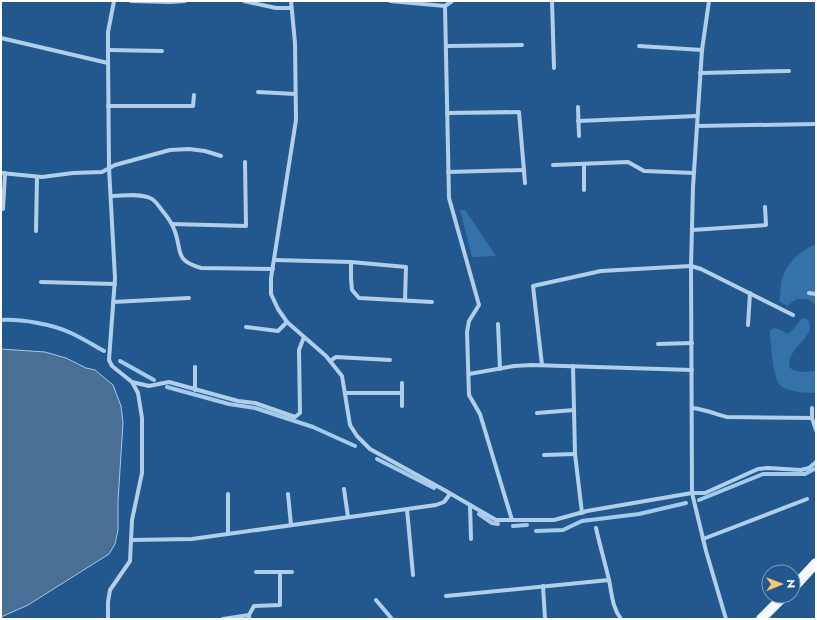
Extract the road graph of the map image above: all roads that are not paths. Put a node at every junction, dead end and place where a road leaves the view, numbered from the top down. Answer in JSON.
{"nodes":[{"id":1,"x":114,"y":1,"type":"edge"},
{"id":2,"x":131,"y":1,"type":"edge"},
{"id":3,"x":185,"y":1,"type":"edge"},
{"id":4,"x":244,"y":1,"type":"edge"},
{"id":5,"x":291,"y":1,"type":"edge"},
{"id":6,"x":390,"y":1,"type":"edge"},
{"id":7,"x":452,"y":1,"type":"edge"},
{"id":8,"x":552,"y":1,"type":"edge"},
{"id":9,"x":709,"y":1,"type":"edge"},
{"id":10,"x":416,"y":2,"type":"edge"},
{"id":11,"x":445,"y":6,"type":"junction"},
{"id":12,"x":291,"y":8,"type":"junction"},
{"id":13,"x":1,"y":38,"type":"edge"},
{"id":14,"x":522,"y":45,"type":"dead end"},
{"id":15,"x":446,"y":46,"type":"junction"},
{"id":16,"x":639,"y":46,"type":"dead end"},
{"id":17,"x":108,"y":50,"type":"junction"},
{"id":18,"x":702,"y":50,"type":"junction"},
{"id":19,"x":162,"y":51,"type":"dead end"},
{"id":20,"x":108,"y":63,"type":"junction"},
{"id":21,"x":554,"y":68,"type":"dead end"},
{"id":22,"x":789,"y":71,"type":"dead end"},
{"id":23,"x":700,"y":72,"type":"junction"},
{"id":24,"x":258,"y":92,"type":"dead end"},
{"id":25,"x":296,"y":94,"type":"junction"},
{"id":26,"x":194,"y":95,"type":"dead end"},
{"id":27,"x":108,"y":106,"type":"junction"},
{"id":28,"x":578,"y":107,"type":"dead end"},
{"id":29,"x":447,"y":113,"type":"junction"},
{"id":30,"x":697,"y":116,"type":"junction"},
{"id":31,"x":578,"y":121,"type":"junction"},
{"id":32,"x":816,"y":124,"type":"edge"},
{"id":33,"x":697,"y":126,"type":"junction"},
{"id":34,"x":579,"y":136,"type":"dead end"},
{"id":35,"x":221,"y":156,"type":"dead end"},
{"id":36,"x":245,"y":162,"type":"dead end"},
{"id":37,"x":584,"y":164,"type":"junction"},
{"id":38,"x":553,"y":165,"type":"dead end"},
{"id":39,"x":109,"y":168,"type":"junction"},
{"id":40,"x":524,"y":170,"type":"junction"},
{"id":41,"x":448,"y":172,"type":"junction"},
{"id":42,"x":3,"y":173,"type":"edge"},
{"id":43,"x":694,"y":173,"type":"junction"},
{"id":44,"x":37,"y":177,"type":"junction"},
{"id":45,"x":525,"y":183,"type":"dead end"},
{"id":46,"x":584,"y":190,"type":"dead end"},
{"id":47,"x":111,"y":196,"type":"junction"},
{"id":48,"x":765,"y":206,"type":"dead end"},
{"id":49,"x":3,"y":209,"type":"dead end"},
{"id":50,"x":172,"y":224,"type":"junction"},
{"id":51,"x":692,"y":230,"type":"junction"},
{"id":52,"x":36,"y":231,"type":"dead end"},
{"id":53,"x":274,"y":260,"type":"junction"},
{"id":54,"x":351,"y":262,"type":"junction"},
{"id":55,"x":691,"y":266,"type":"junction"},
{"id":56,"x":273,"y":269,"type":"junction"},
{"id":57,"x":41,"y":282,"type":"dead end"},
{"id":58,"x":115,"y":284,"type":"junction"},
{"id":59,"x":750,"y":293,"type":"junction"},
{"id":60,"x":809,"y":293,"type":"dead end"},
{"id":61,"x":816,"y":294,"type":"edge"},
{"id":62,"x":189,"y":298,"type":"dead end"},
{"id":63,"x":405,"y":300,"type":"junction"},
{"id":64,"x":113,"y":302,"type":"junction"},
{"id":65,"x":432,"y":302,"type":"dead end"},
{"id":66,"x":793,"y":315,"type":"dead end"},
{"id":67,"x":287,"y":322,"type":"junction"},
{"id":68,"x":498,"y":324,"type":"dead end"},
{"id":69,"x":748,"y":325,"type":"dead end"},
{"id":70,"x":246,"y":327,"type":"dead end"},
{"id":71,"x":304,"y":337,"type":"junction"},
{"id":72,"x":692,"y":343,"type":"junction"},
{"id":73,"x":658,"y":344,"type":"dead end"},
{"id":74,"x":390,"y":360,"type":"dead end"},
{"id":75,"x":330,"y":361,"type":"junction"},
{"id":76,"x":542,"y":365,"type":"junction"},
{"id":77,"x":574,"y":366,"type":"junction"},
{"id":78,"x":196,"y":367,"type":"dead end"},
{"id":79,"x":500,"y":369,"type":"junction"},
{"id":80,"x":692,"y":370,"type":"junction"},
{"id":81,"x":469,"y":374,"type":"junction"},
{"id":82,"x":132,"y":382,"type":"junction"},
{"id":83,"x":402,"y":383,"type":"dead end"},
{"id":84,"x":195,"y":390,"type":"junction"},
{"id":85,"x":345,"y":393,"type":"junction"},
{"id":86,"x":402,"y":393,"type":"junction"},
{"id":87,"x":402,"y":406,"type":"dead end"},
{"id":88,"x":692,"y":408,"type":"junction"},
{"id":89,"x":812,"y":408,"type":"dead end"},
{"id":90,"x":574,"y":410,"type":"junction"},
{"id":91,"x":537,"y":413,"type":"dead end"},
{"id":92,"x":812,"y":418,"type":"junction"},
{"id":93,"x":816,"y":430,"type":"edge"},
{"id":94,"x":576,"y":454,"type":"junction"},
{"id":95,"x":544,"y":455,"type":"dead end"},
{"id":96,"x":816,"y":462,"type":"edge"},
{"id":97,"x":344,"y":489,"type":"dead end"},
{"id":98,"x":692,"y":493,"type":"junction"},
{"id":99,"x":228,"y":494,"type":"dead end"},
{"id":100,"x":288,"y":494,"type":"dead end"},
{"id":101,"x":450,"y":494,"type":"junction"},
{"id":102,"x":807,"y":500,"type":"dead end"},
{"id":103,"x":470,"y":505,"type":"junction"},
{"id":104,"x":407,"y":509,"type":"junction"},
{"id":105,"x":582,"y":513,"type":"junction"},
{"id":106,"x":348,"y":517,"type":"junction"},
{"id":107,"x":512,"y":520,"type":"junction"},
{"id":108,"x":291,"y":525,"type":"junction"},
{"id":109,"x":596,"y":528,"type":"dead end"},
{"id":110,"x":228,"y":534,"type":"junction"},
{"id":111,"x":471,"y":539,"type":"dead end"},
{"id":112,"x":703,"y":539,"type":"junction"},
{"id":113,"x":131,"y":540,"type":"junction"},
{"id":114,"x":816,"y":564,"type":"edge"},
{"id":115,"x":256,"y":572,"type":"dead end"},
{"id":116,"x":280,"y":572,"type":"junction"},
{"id":117,"x":292,"y":572,"type":"dead end"},
{"id":118,"x":413,"y":575,"type":"dead end"},
{"id":119,"x":609,"y":580,"type":"junction"},
{"id":120,"x":801,"y":580,"type":"edge"},
{"id":121,"x":543,"y":586,"type":"junction"},
{"id":122,"x":446,"y":596,"type":"dead end"},
{"id":123,"x":376,"y":600,"type":"dead end"},
{"id":124,"x":776,"y":604,"type":"edge"},
{"id":125,"x":249,"y":617,"type":"edge"},
{"id":126,"x":108,"y":619,"type":"edge"},
{"id":127,"x":223,"y":619,"type":"edge"},
{"id":128,"x":392,"y":619,"type":"edge"},
{"id":129,"x":546,"y":619,"type":"edge"},
{"id":130,"x":621,"y":619,"type":"edge"},
{"id":131,"x":726,"y":619,"type":"edge"},
{"id":132,"x":761,"y":619,"type":"edge"}],
"edges":[{"from":1,"to":17,"type":"street"},
{"from":2,"to":3,"type":"street"},
{"from":4,"to":12,"type":"street"},
{"from":5,"to":12,"type":"street"},
{"from":6,"to":10,"type":"street"},
{"from":7,"to":11,"type":"street"},
{"from":8,"to":21,"type":"street"},
{"from":9,"to":18,"type":"street"},
{"from":10,"to":11,"type":"street"},
{"from":11,"to":15,"type":"street"},
{"from":12,"to":25,"type":"street"},
{"from":13,"to":20,"type":"street"},
{"from":14,"to":15,"type":"street"},
{"from":15,"to":29,"type":"street"},
{"from":16,"to":18,"type":"street"},
{"from":17,"to":19,"type":"street"},
{"from":17,"to":20,"type":"street"},
{"from":18,"to":23,"type":"street"},
{"from":20,"to":27,"type":"street"},
{"from":22,"to":23,"type":"street"},
{"from":23,"to":30,"type":"street"},
{"from":24,"to":25,"type":"street"},
{"from":25,"to":53,"type":"street"},
{"from":26,"to":27,"type":"street"},
{"from":27,"to":39,"type":"street"},
{"from":28,"to":31,"type":"street"},
{"from":29,"to":40,"type":"street"},
{"from":29,"to":41,"type":"street"},
{"from":30,"to":31,"type":"street"},
{"from":30,"to":33,"type":"street"},
{"from":31,"to":34,"type":"street"},
{"from":32,"to":33,"type":"street"},
{"from":33,"to":43,"type":"street"},
{"from":35,"to":39,"type":"street"},
{"from":36,"to":50,"type":"street"},
{"from":37,"to":38,"type":"street"},
{"from":37,"to":43,"type":"street"},
{"from":37,"to":46,"type":"street"},
{"from":39,"to":44,"type":"street"},
{"from":39,"to":47,"type":"street"},
{"from":40,"to":41,"type":"street"},
{"from":40,"to":45,"type":"street"},
{"from":41,"to":81,"type":"street"},
{"from":42,"to":44,"type":"street"},
{"from":42,"to":49,"type":"street"},
{"from":43,"to":51,"type":"street"},
{"from":44,"to":52,"type":"street"},
{"from":47,"to":50,"type":"street"},
{"from":47,"to":58,"type":"street"},
{"from":48,"to":51,"type":"street"},
{"from":50,"to":56,"type":"street"},
{"from":51,"to":55,"type":"street"},
{"from":53,"to":54,"type":"street"},
{"from":53,"to":56,"type":"street"},
{"from":54,"to":63,"type":"street"},
{"from":54,"to":63,"type":"street"},
{"from":55,"to":59,"type":"street"},
{"from":55,"to":72,"type":"street"},
{"from":55,"to":76,"type":"street"},
{"from":56,"to":67,"type":"street"},
{"from":57,"to":58,"type":"street"},
{"from":58,"to":64,"type":"street"},
{"from":59,"to":66,"type":"street"},
{"from":59,"to":69,"type":"street"},
{"from":60,"to":61,"type":"street"},
{"from":62,"to":64,"type":"street"},
{"from":63,"to":65,"type":"street"},
{"from":64,"to":82,"type":"street"},
{"from":67,"to":70,"type":"street"},
{"from":67,"to":71,"type":"street"},
{"from":68,"to":79,"type":"street"},
{"from":71,"to":75,"type":"street"},
{"from":71,"to":84,"type":"street"},
{"from":72,"to":73,"type":"street"},
{"from":72,"to":80,"type":"street"},
{"from":74,"to":75,"type":"street"},
{"from":75,"to":85,"type":"street"},
{"from":76,"to":77,"type":"street"},
{"from":76,"to":79,"type":"street"},
{"from":77,"to":80,"type":"street"},
{"from":77,"to":90,"type":"street"},
{"from":78,"to":84,"type":"street"},
{"from":79,"to":81,"type":"street"},
{"from":80,"to":88,"type":"street"},
{"from":81,"to":107,"type":"street"},
{"from":82,"to":84,"type":"street"},
{"from":82,"to":113,"type":"street"},
{"from":83,"to":86,"type":"street"},
{"from":85,"to":86,"type":"street"},
{"from":85,"to":101,"type":"street"},
{"from":86,"to":87,"type":"street"},
{"from":88,"to":92,"type":"street"},
{"from":88,"to":98,"type":"street"},
{"from":89,"to":92,"type":"street"},
{"from":90,"to":91,"type":"street"},
{"from":90,"to":94,"type":"street"},
{"from":92,"to":93,"type":"street"},
{"from":94,"to":95,"type":"street"},
{"from":94,"to":105,"type":"street"},
{"from":96,"to":98,"type":"street"},
{"from":97,"to":106,"type":"street"},
{"from":98,"to":105,"type":"street"},
{"from":98,"to":112,"type":"street"},
{"from":99,"to":110,"type":"street"},
{"from":100,"to":108,"type":"street"},
{"from":101,"to":103,"type":"street"},
{"from":101,"to":104,"type":"street"},
{"from":102,"to":112,"type":"street"},
{"from":103,"to":107,"type":"street"},
{"from":103,"to":111,"type":"street"},
{"from":104,"to":106,"type":"street"},
{"from":104,"to":118,"type":"street"},
{"from":105,"to":107,"type":"street"},
{"from":106,"to":108,"type":"street"},
{"from":108,"to":110,"type":"street"},
{"from":109,"to":119,"type":"street"},
{"from":110,"to":113,"type":"street"},
{"from":112,"to":131,"type":"street"},
{"from":113,"to":126,"type":"street"},
{"from":114,"to":120,"type":"main road"},
{"from":115,"to":116,"type":"street"},
{"from":116,"to":117,"type":"street"},
{"from":116,"to":125,"type":"street"},
{"from":119,"to":121,"type":"street"},
{"from":119,"to":130,"type":"street"},
{"from":121,"to":122,"type":"street"},
{"from":121,"to":129,"type":"street"},
{"from":123,"to":128,"type":"street"},
{"from":124,"to":132,"type":"main road"},
{"from":125,"to":127,"type":"street"}]}
